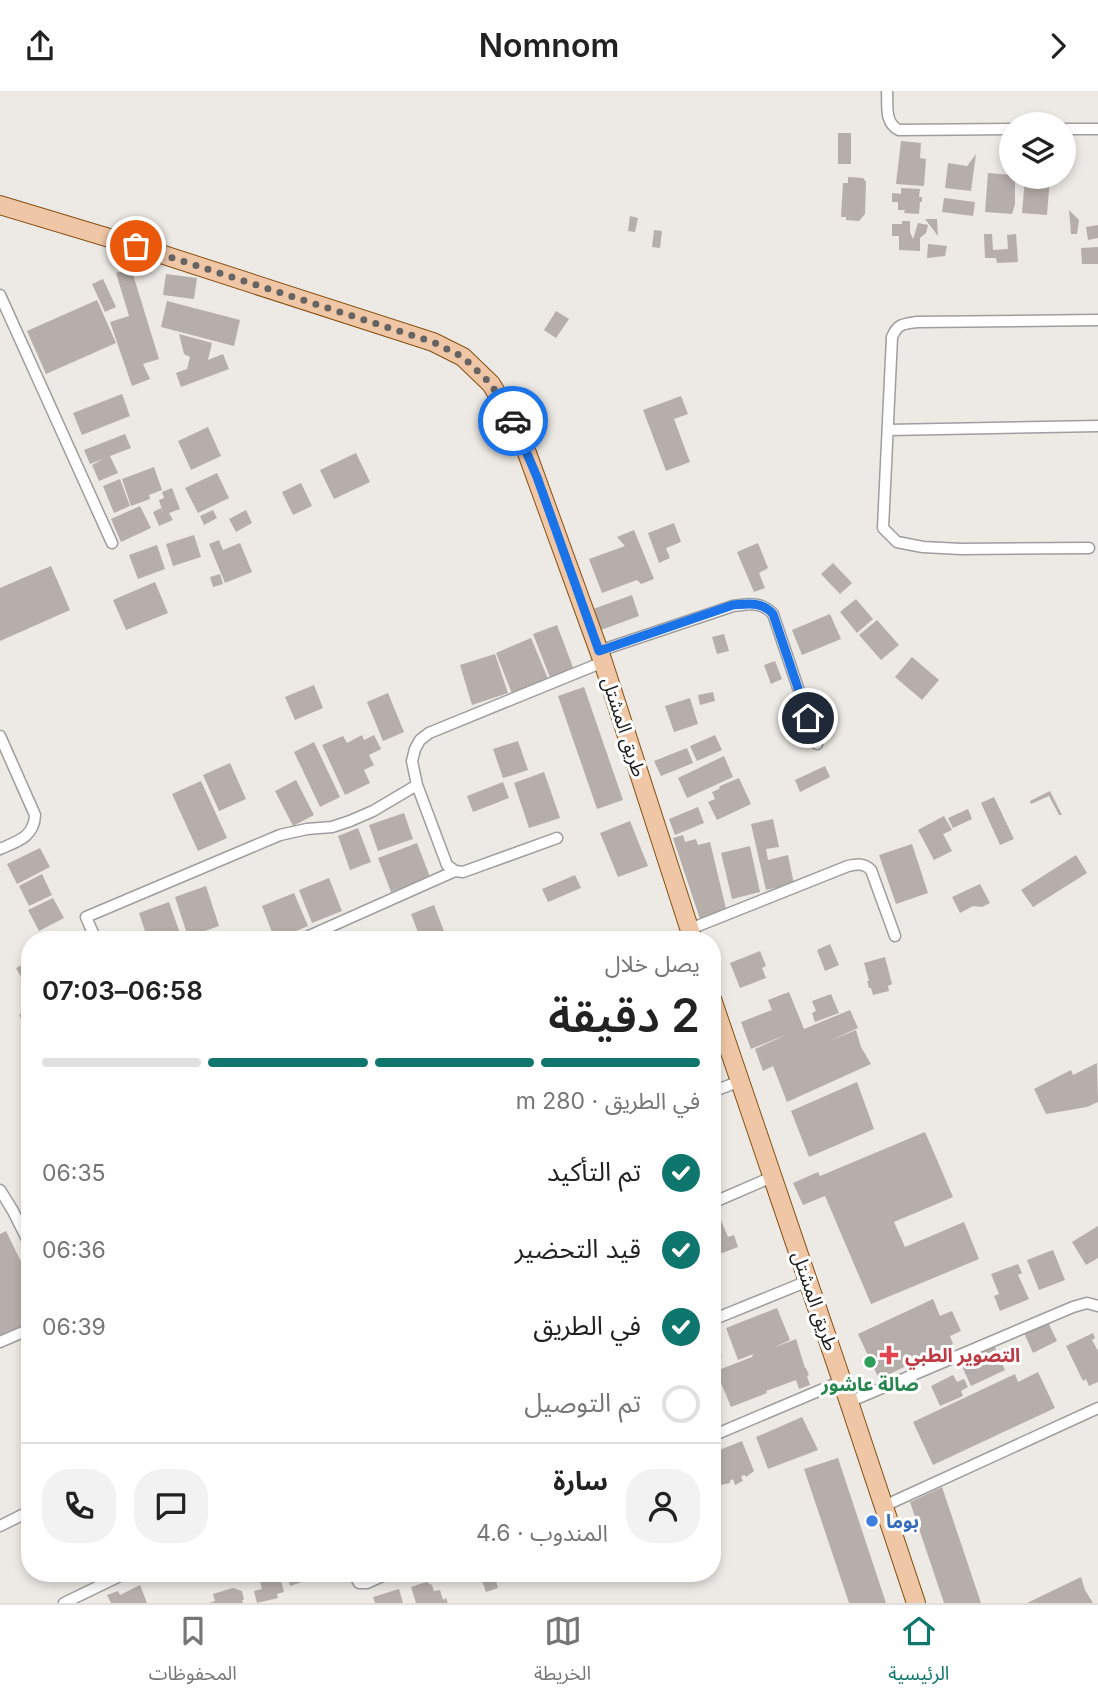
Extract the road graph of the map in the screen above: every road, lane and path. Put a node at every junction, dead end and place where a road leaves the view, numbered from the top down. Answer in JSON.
{"nodes":[{"id":1,"x":887,"y":91,"type":"edge"},
{"id":2,"x":999,"y":129,"type":"edge"},
{"id":3,"x":1076,"y":129,"type":"edge"},
{"id":4,"x":1098,"y":129,"type":"edge"},
{"id":5,"x":0,"y":205,"type":"edge"},
{"id":6,"x":0,"y":295,"type":"edge"},
{"id":7,"x":1098,"y":320,"type":"edge"},
{"id":8,"x":1098,"y":426,"type":"edge"},
{"id":9,"x":888,"y":430,"type":"junction"},
{"id":10,"x":111,"y":543,"type":"dead end"},
{"id":11,"x":1089,"y":548,"type":"dead end"},
{"id":12,"x":601,"y":657,"type":"junction"},
{"id":13,"x":0,"y":736,"type":"edge"},
{"id":14,"x":817,"y":744,"type":"dead end"},
{"id":15,"x":417,"y":785,"type":"junction"},
{"id":16,"x":557,"y":838,"type":"dead end"},
{"id":17,"x":0,"y":849,"type":"edge"},
{"id":18,"x":455,"y":871,"type":"junction"},
{"id":19,"x":92,"y":931,"type":"edge"},
{"id":20,"x":320,"y":931,"type":"edge"},
{"id":21,"x":690,"y":931,"type":"edge"},
{"id":22,"x":698,"y":931,"type":"edge"},
{"id":23,"x":895,"y":936,"type":"dead end"},
{"id":24,"x":721,"y":1040,"type":"edge"},
{"id":25,"x":740,"y":1081,"type":"junction"},
{"id":26,"x":721,"y":1089,"type":"edge"},
{"id":27,"x":772,"y":1177,"type":"junction"},
{"id":28,"x":0,"y":1190,"type":"edge"},
{"id":29,"x":721,"y":1199,"type":"edge"},
{"id":30,"x":21,"y":1227,"type":"edge"},
{"id":31,"x":808,"y":1281,"type":"junction"},
{"id":32,"x":1098,"y":1306,"type":"edge"},
{"id":33,"x":721,"y":1316,"type":"edge"},
{"id":34,"x":21,"y":1333,"type":"edge"},
{"id":35,"x":0,"y":1342,"type":"edge"},
{"id":36,"x":842,"y":1381,"type":"junction"},
{"id":37,"x":849,"y":1402,"type":"junction"},
{"id":38,"x":1098,"y":1408,"type":"edge"},
{"id":39,"x":721,"y":1432,"type":"edge"},
{"id":40,"x":884,"y":1506,"type":"junction"},
{"id":41,"x":21,"y":1516,"type":"edge"},
{"id":42,"x":0,"y":1526,"type":"edge"},
{"id":43,"x":108,"y":1582,"type":"edge"},
{"id":44,"x":64,"y":1603,"type":"edge"},
{"id":45,"x":916,"y":1603,"type":"edge"}],
"edges":[{"from":1,"to":2,"type":"street"},
{"from":3,"to":4,"type":"street"},
{"from":5,"to":12,"type":"main road","name":"طريق المشتل"},
{"from":6,"to":10,"type":"street"},
{"from":7,"to":9,"type":"street"},
{"from":8,"to":9,"type":"street"},
{"from":9,"to":11,"type":"street"},
{"from":12,"to":14,"type":"street"},
{"from":12,"to":15,"type":"street"},
{"from":12,"to":21,"type":"main road","name":"طريق المشتل"},
{"from":13,"to":17,"type":"street"},
{"from":15,"to":18,"type":"street"},
{"from":15,"to":19,"type":"street"},
{"from":16,"to":18,"type":"street"},
{"from":18,"to":20,"type":"street"},
{"from":22,"to":23,"type":"street"},
{"from":24,"to":25,"type":"main road","name":"طريق المشتل"},
{"from":25,"to":26,"type":"street"},
{"from":25,"to":27,"type":"main road","name":"طريق المشتل"},
{"from":27,"to":29,"type":"street"},
{"from":27,"to":31,"type":"main road","name":"طريق المشتل"},
{"from":28,"to":30,"type":"street"},
{"from":31,"to":33,"type":"street"},
{"from":31,"to":36,"type":"main road","name":"طريق المشتل"},
{"from":32,"to":37,"type":"street"},
{"from":34,"to":35,"type":"street"},
{"from":36,"to":37,"type":"main road","name":"طريق المشتل"},
{"from":36,"to":39,"type":"street"},
{"from":37,"to":40,"type":"main road","name":"طريق المشتل"},
{"from":38,"to":40,"type":"street"},
{"from":40,"to":45,"type":"main road","name":"طريق المشتل"},
{"from":41,"to":42,"type":"street"},
{"from":43,"to":44,"type":"street"}]}
